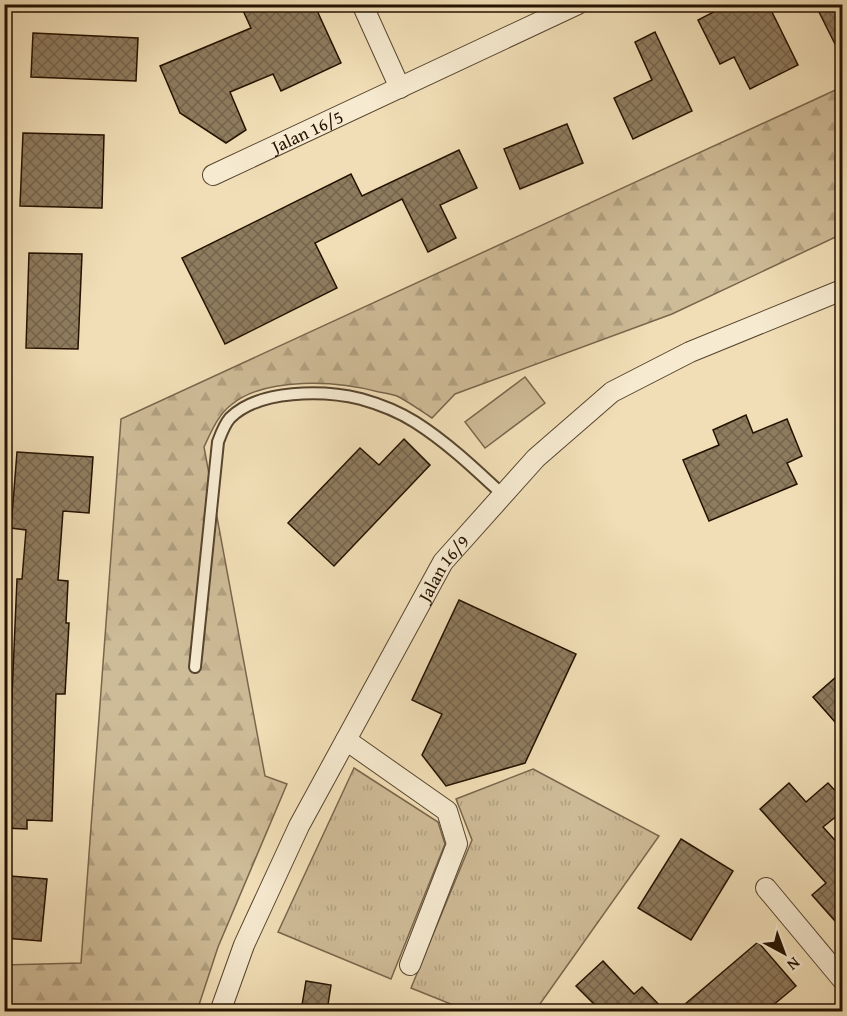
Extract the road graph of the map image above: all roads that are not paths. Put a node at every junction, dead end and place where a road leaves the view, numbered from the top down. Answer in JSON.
{"nodes":[{"id":1,"x":362,"y":4,"type":"edge"},
{"id":2,"x":578,"y":4,"type":"edge"},
{"id":3,"x":400,"y":88,"type":"junction"},
{"id":4,"x":213,"y":176,"type":"dead end"},
{"id":5,"x":843,"y":290,"type":"edge"},
{"id":6,"x":503,"y":495,"type":"junction"},
{"id":7,"x":195,"y":667,"type":"dead end"},
{"id":8,"x":346,"y":740,"type":"junction"},
{"id":9,"x":766,"y":888,"type":"dead end"},
{"id":10,"x":410,"y":965,"type":"dead end"},
{"id":11,"x":843,"y":979,"type":"edge"},
{"id":12,"x":220,"y":1011,"type":"edge"}],
"edges":[{"from":1,"to":3,"type":"street"},
{"from":2,"to":3,"type":"street","name":"Jalan 16/5"},
{"from":3,"to":4,"type":"street","name":"Jalan 16/5"},
{"from":5,"to":6,"type":"street","name":"Jalan 16/9"},
{"from":6,"to":7,"type":"lane"},
{"from":6,"to":8,"type":"street","name":"Jalan 16/9"},
{"from":8,"to":10,"type":"street"},
{"from":8,"to":12,"type":"street","name":"Jalan 16/9"},
{"from":9,"to":11,"type":"street"}]}
